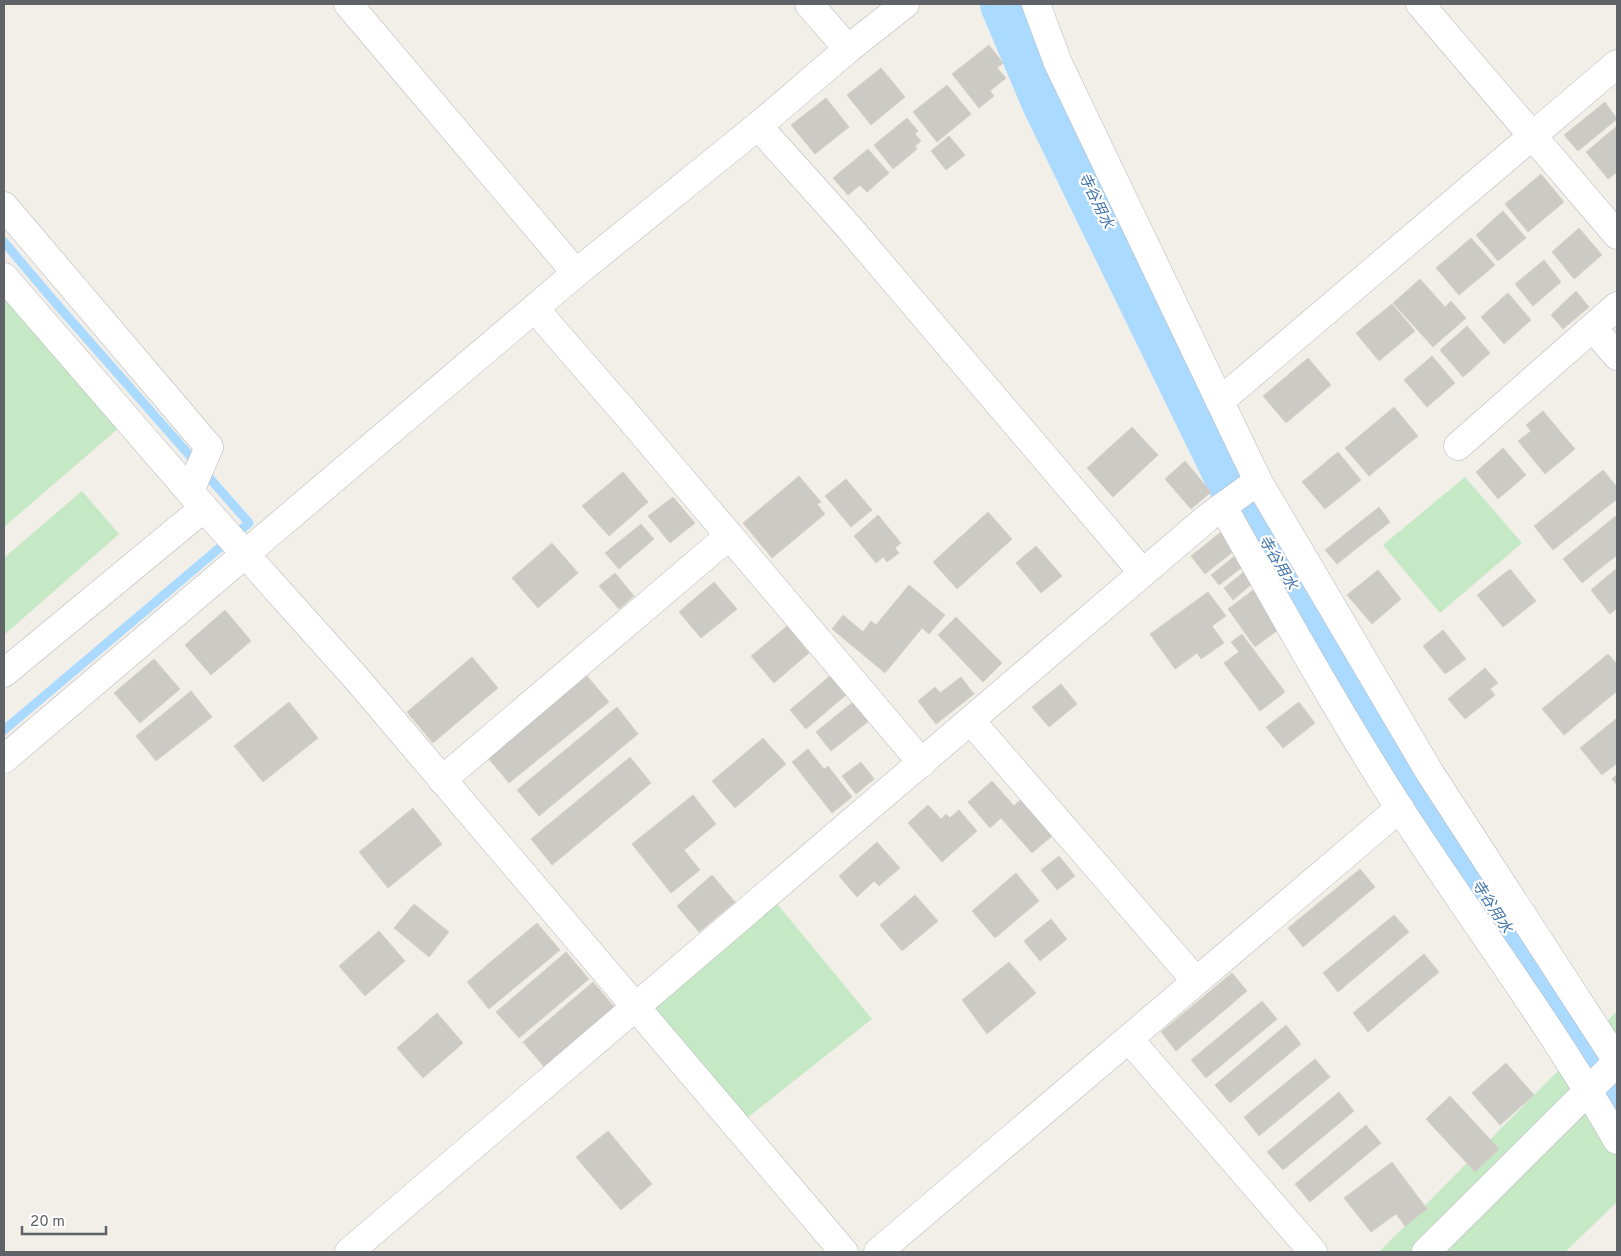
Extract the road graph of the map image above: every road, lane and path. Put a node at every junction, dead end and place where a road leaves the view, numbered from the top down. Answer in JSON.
{"nodes":[{"id":1,"x":348,"y":4,"type":"edge"},
{"id":2,"x":809,"y":4,"type":"edge"},
{"id":3,"x":905,"y":4,"type":"edge"},
{"id":4,"x":1036,"y":4,"type":"edge"},
{"id":5,"x":1420,"y":4,"type":"edge"},
{"id":6,"x":848,"y":49,"type":"junction"},
{"id":7,"x":1617,"y":64,"type":"edge"},
{"id":8,"x":758,"y":126,"type":"junction"},
{"id":9,"x":1532,"y":135,"type":"junction"},
{"id":10,"x":4,"y":206,"type":"edge"},
{"id":11,"x":1617,"y":235,"type":"edge"},
{"id":12,"x":576,"y":273,"type":"junction"},
{"id":13,"x":4,"y":277,"type":"edge"},
{"id":14,"x":1617,"y":306,"type":"edge"},
{"id":15,"x":535,"y":309,"type":"junction"},
{"id":16,"x":1592,"y":328,"type":"junction"},
{"id":17,"x":1617,"y":356,"type":"edge"},
{"id":18,"x":1220,"y":401,"type":"junction"},
{"id":19,"x":1458,"y":446,"type":"dead end"},
{"id":20,"x":1258,"y":481,"type":"junction"},
{"id":21,"x":197,"y":500,"type":"junction"},
{"id":22,"x":1223,"y":507,"type":"junction"},
{"id":23,"x":729,"y":536,"type":"junction"},
{"id":24,"x":246,"y":554,"type":"junction"},
{"id":25,"x":1143,"y":573,"type":"junction"},
{"id":26,"x":4,"y":673,"type":"edge"},
{"id":27,"x":971,"y":721,"type":"junction"},
{"id":28,"x":4,"y":759,"type":"edge"},
{"id":29,"x":922,"y":763,"type":"junction"},
{"id":30,"x":442,"y":780,"type":"junction"},
{"id":31,"x":1400,"y":808,"type":"junction"},
{"id":32,"x":1196,"y":981,"type":"junction"},
{"id":33,"x":635,"y":1008,"type":"junction"},
{"id":34,"x":1129,"y":1039,"type":"junction"},
{"id":35,"x":1617,"y":1062,"type":"edge"},
{"id":36,"x":1589,"y":1090,"type":"junction"},
{"id":37,"x":1617,"y":1140,"type":"edge"},
{"id":38,"x":349,"y":1252,"type":"edge"},
{"id":39,"x":844,"y":1252,"type":"edge"},
{"id":40,"x":878,"y":1252,"type":"edge"},
{"id":41,"x":1313,"y":1252,"type":"edge"},
{"id":42,"x":1426,"y":1252,"type":"edge"}],
"edges":[{"from":1,"to":12,"type":"street"},
{"from":2,"to":6,"type":"street"},
{"from":3,"to":6,"type":"street"},
{"from":4,"to":18,"type":"street"},
{"from":5,"to":9,"type":"street"},
{"from":6,"to":8,"type":"street"},
{"from":7,"to":9,"type":"street"},
{"from":8,"to":12,"type":"street"},
{"from":8,"to":25,"type":"street"},
{"from":9,"to":11,"type":"street"},
{"from":9,"to":18,"type":"street"},
{"from":10,"to":21,"type":"street"},
{"from":12,"to":15,"type":"street"},
{"from":13,"to":21,"type":"street"},
{"from":14,"to":16,"type":"street"},
{"from":15,"to":23,"type":"street"},
{"from":15,"to":24,"type":"street"},
{"from":16,"to":17,"type":"street"},
{"from":16,"to":19,"type":"street"},
{"from":18,"to":20,"type":"street"},
{"from":20,"to":22,"type":"street"},
{"from":20,"to":35,"type":"street"},
{"from":21,"to":24,"type":"street"},
{"from":21,"to":26,"type":"street"},
{"from":22,"to":25,"type":"street"},
{"from":22,"to":31,"type":"street"},
{"from":23,"to":29,"type":"street"},
{"from":23,"to":30,"type":"street"},
{"from":24,"to":28,"type":"street"},
{"from":24,"to":30,"type":"street"},
{"from":25,"to":27,"type":"street"},
{"from":27,"to":29,"type":"street"},
{"from":27,"to":32,"type":"street"},
{"from":29,"to":33,"type":"street"},
{"from":30,"to":33,"type":"street"},
{"from":31,"to":32,"type":"street"},
{"from":31,"to":36,"type":"street"},
{"from":32,"to":34,"type":"street"},
{"from":33,"to":38,"type":"street"},
{"from":33,"to":39,"type":"street"},
{"from":34,"to":40,"type":"street"},
{"from":34,"to":41,"type":"street"},
{"from":35,"to":36,"type":"street"},
{"from":36,"to":37,"type":"street"},
{"from":36,"to":42,"type":"street"}]}
